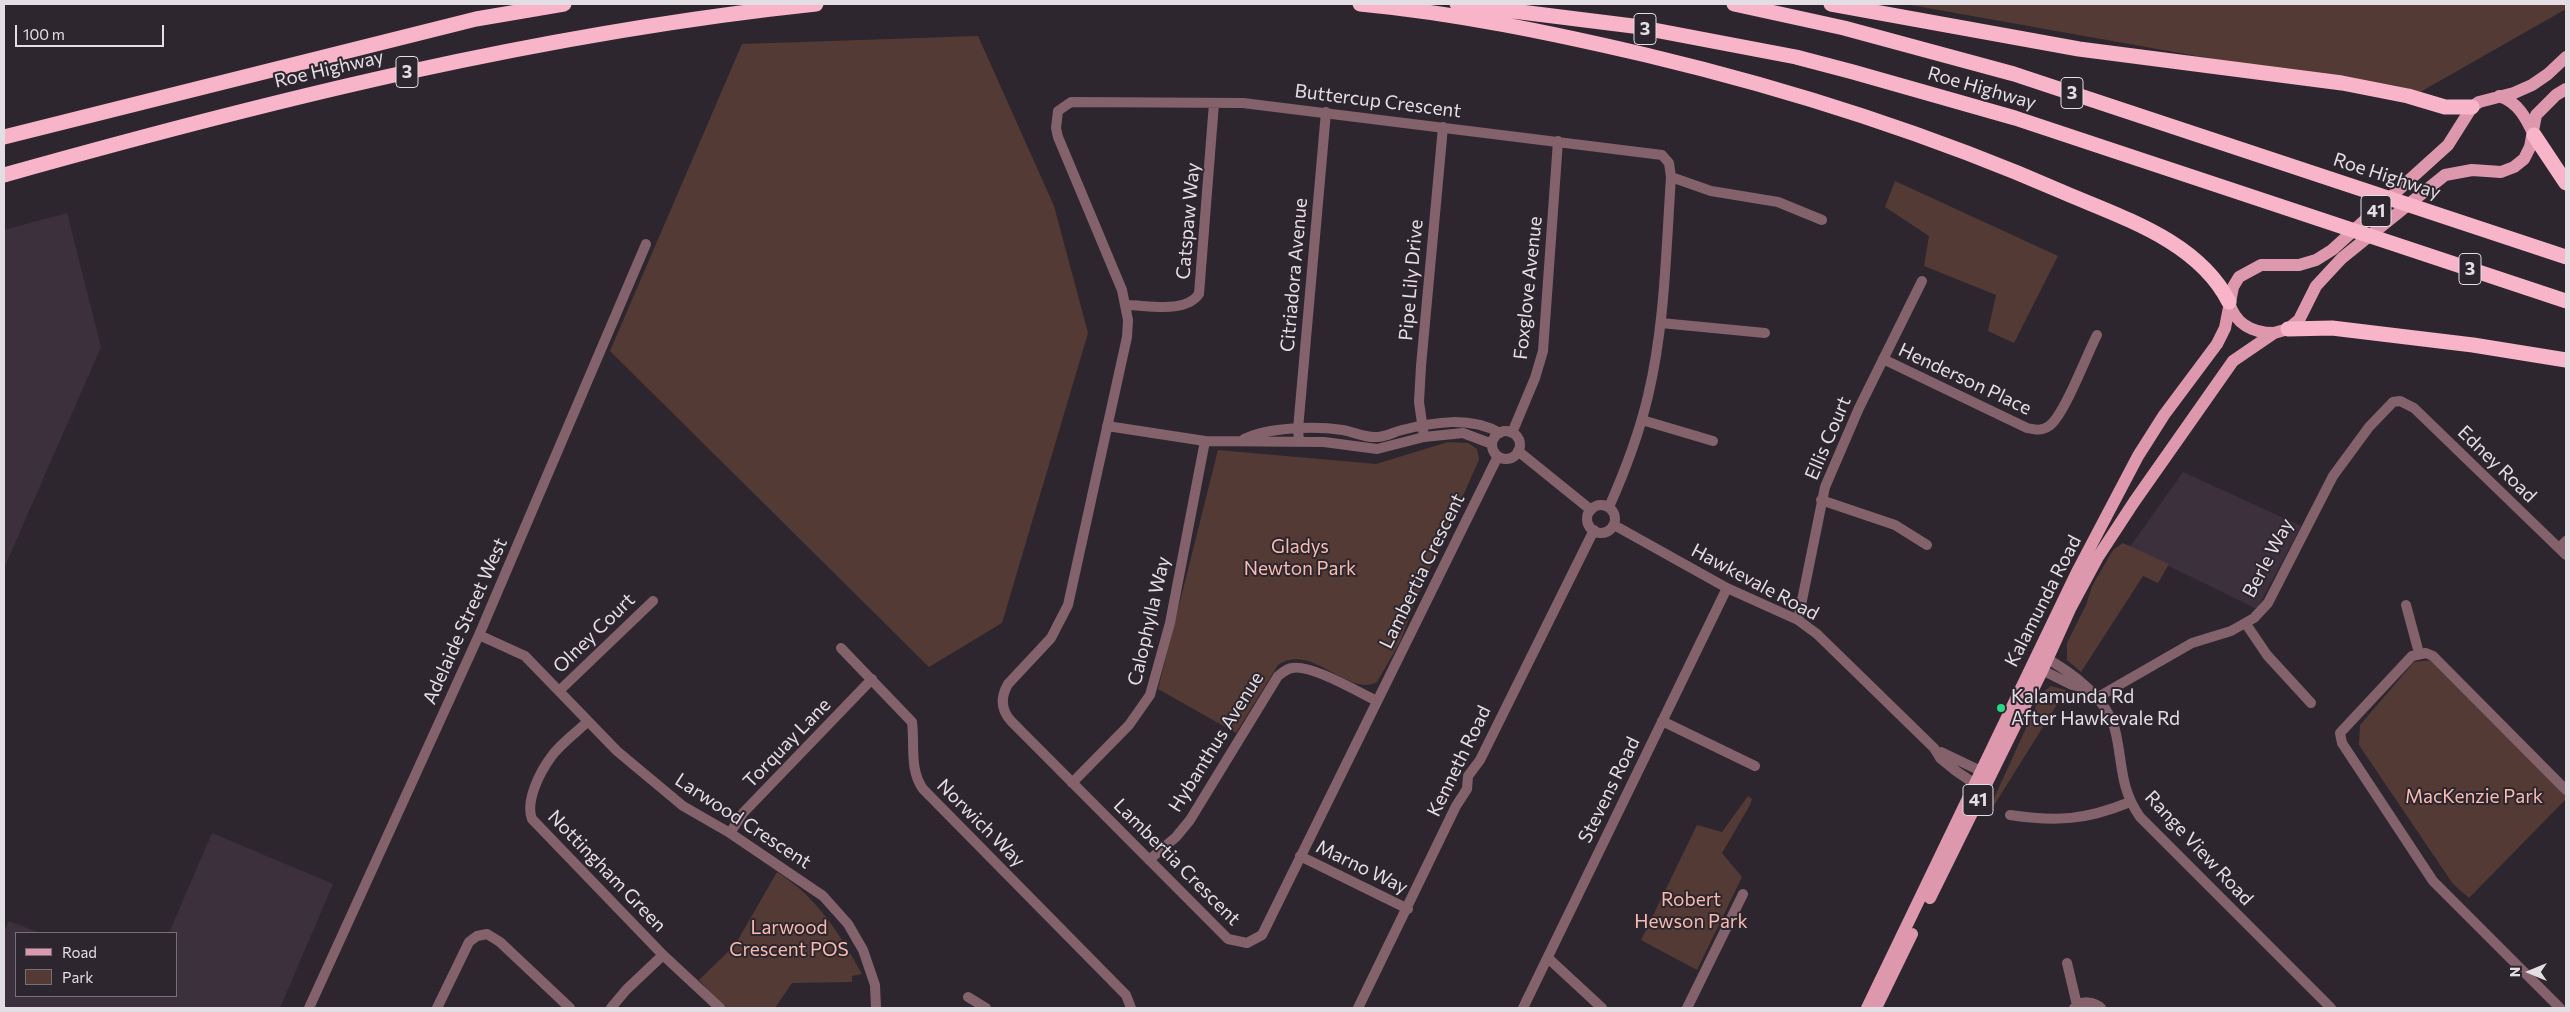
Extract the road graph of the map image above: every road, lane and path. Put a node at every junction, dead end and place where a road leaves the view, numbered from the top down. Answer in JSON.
{"nodes":[{"id":1,"x":564,"y":4,"type":"edge"},
{"id":2,"x":816,"y":4,"type":"edge"},
{"id":3,"x":1360,"y":4,"type":"edge"},
{"id":4,"x":1457,"y":4,"type":"edge"},
{"id":5,"x":1734,"y":4,"type":"edge"},
{"id":6,"x":1831,"y":4,"type":"edge"},
{"id":7,"x":2566,"y":57,"type":"edge"},
{"id":8,"x":2566,"y":89,"type":"edge"},
{"id":9,"x":2499,"y":96,"type":"junction"},
{"id":10,"x":1214,"y":103,"type":"junction"},
{"id":11,"x":2472,"y":107,"type":"junction"},
{"id":12,"x":1326,"y":112,"type":"junction"},
{"id":13,"x":1443,"y":127,"type":"junction"},
{"id":14,"x":2534,"y":135,"type":"junction"},
{"id":15,"x":4,"y":137,"type":"edge"},
{"id":16,"x":1558,"y":141,"type":"junction"},
{"id":17,"x":4,"y":175,"type":"edge"},
{"id":18,"x":1671,"y":177,"type":"junction"},
{"id":19,"x":2566,"y":183,"type":"edge"},
{"id":20,"x":1822,"y":220,"type":"dead end"},
{"id":21,"x":646,"y":244,"type":"dead end"},
{"id":22,"x":2337,"y":254,"type":"junction"},
{"id":23,"x":2566,"y":257,"type":"edge"},
{"id":24,"x":1922,"y":281,"type":"dead end"},
{"id":25,"x":2566,"y":301,"type":"edge"},
{"id":26,"x":2229,"y":302,"type":"junction"},
{"id":27,"x":1126,"y":305,"type":"junction"},
{"id":28,"x":1661,"y":323,"type":"junction"},
{"id":29,"x":2281,"y":331,"type":"junction"},
{"id":30,"x":1765,"y":333,"type":"dead end"},
{"id":31,"x":2097,"y":335,"type":"dead end"},
{"id":32,"x":1883,"y":359,"type":"junction"},
{"id":33,"x":2566,"y":360,"type":"edge"},
{"id":34,"x":2400,"y":401,"type":"joint"},
{"id":35,"x":1642,"y":420,"type":"junction"},
{"id":36,"x":1107,"y":426,"type":"junction"},
{"id":37,"x":1421,"y":426,"type":"junction"},
{"id":38,"x":1298,"y":429,"type":"junction"},
{"id":39,"x":1500,"y":433,"type":"junction"},
{"id":40,"x":1512,"y":433,"type":"junction"},
{"id":41,"x":1424,"y":437,"type":"junction"},
{"id":42,"x":1244,"y":440,"type":"junction"},
{"id":43,"x":1205,"y":441,"type":"junction"},
{"id":44,"x":1299,"y":441,"type":"junction"},
{"id":45,"x":1713,"y":441,"type":"dead end"},
{"id":46,"x":1492,"y":444,"type":"junction"},
{"id":47,"x":1518,"y":451,"type":"junction"},
{"id":48,"x":1498,"y":456,"type":"junction"},
{"id":49,"x":1821,"y":500,"type":"junction"},
{"id":50,"x":1609,"y":507,"type":"junction"},
{"id":51,"x":1591,"y":510,"type":"junction"},
{"id":52,"x":1614,"y":525,"type":"junction"},
{"id":53,"x":1594,"y":530,"type":"junction"},
{"id":54,"x":1927,"y":545,"type":"dead end"},
{"id":55,"x":2564,"y":548,"type":"edge"},
{"id":56,"x":1727,"y":588,"type":"junction"},
{"id":57,"x":653,"y":601,"type":"dead end"},
{"id":58,"x":2406,"y":605,"type":"dead end"},
{"id":59,"x":1798,"y":620,"type":"junction"},
{"id":60,"x":2246,"y":624,"type":"junction"},
{"id":61,"x":479,"y":635,"type":"junction"},
{"id":62,"x":841,"y":648,"type":"dead end"},
{"id":63,"x":2418,"y":653,"type":"junction"},
{"id":64,"x":2040,"y":662,"type":"junction"},
{"id":65,"x":872,"y":679,"type":"junction"},
{"id":66,"x":559,"y":691,"type":"junction"},
{"id":67,"x":2098,"y":697,"type":"junction"},
{"id":68,"x":1377,"y":701,"type":"junction"},
{"id":69,"x":2311,"y":703,"type":"dead end"},
{"id":70,"x":1662,"y":721,"type":"junction"},
{"id":71,"x":587,"y":722,"type":"junction"},
{"id":72,"x":1934,"y":748,"type":"junction"},
{"id":73,"x":1755,"y":766,"type":"dead end"},
{"id":74,"x":1985,"y":773,"type":"junction"},
{"id":75,"x":1072,"y":783,"type":"junction"},
{"id":76,"x":1979,"y":787,"type":"junction"},
{"id":77,"x":2566,"y":790,"type":"edge"},
{"id":78,"x":2130,"y":802,"type":"junction"},
{"id":79,"x":2010,"y":815,"type":"dead end"},
{"id":80,"x":730,"y":833,"type":"junction"},
{"id":81,"x":1300,"y":856,"type":"junction"},
{"id":82,"x":1149,"y":860,"type":"junction"},
{"id":83,"x":1743,"y":894,"type":"dead end"},
{"id":84,"x":1408,"y":909,"type":"junction"},
{"id":85,"x":663,"y":955,"type":"junction"},
{"id":86,"x":1548,"y":958,"type":"junction"},
{"id":87,"x":2067,"y":963,"type":"dead end"},
{"id":88,"x":968,"y":997,"type":"dead end"},
{"id":89,"x":2076,"y":1006,"type":"edge"},
{"id":90,"x":309,"y":1008,"type":"edge"},
{"id":91,"x":437,"y":1008,"type":"edge"},
{"id":92,"x":570,"y":1008,"type":"edge"},
{"id":93,"x":611,"y":1008,"type":"edge"},
{"id":94,"x":720,"y":1008,"type":"edge"},
{"id":95,"x":876,"y":1008,"type":"edge"},
{"id":96,"x":986,"y":1008,"type":"edge"},
{"id":97,"x":1131,"y":1008,"type":"edge"},
{"id":98,"x":1358,"y":1008,"type":"edge"},
{"id":99,"x":1523,"y":1008,"type":"edge"},
{"id":100,"x":1602,"y":1008,"type":"edge"},
{"id":101,"x":1687,"y":1008,"type":"edge"},
{"id":102,"x":1866,"y":1008,"type":"edge"},
{"id":103,"x":1876,"y":1008,"type":"edge"},
{"id":104,"x":2101,"y":1008,"type":"edge"},
{"id":105,"x":2331,"y":1008,"type":"edge"},
{"id":106,"x":2560,"y":1008,"type":"edge"}],
"edges":[{"from":1,"to":15,"type":"highway","name":"Roe Highway","number":"3"},
{"from":2,"to":17,"type":"highway","name":"Roe Highway","number":"3"},
{"from":3,"to":26,"type":"highway"},
{"from":4,"to":25,"type":"highway","name":"Roe Highway","number":"3"},
{"from":5,"to":23,"type":"highway","name":"Roe Highway","number":"3"},
{"from":6,"to":11,"type":"highway"},
{"from":7,"to":9,"type":"main road"},
{"from":8,"to":14,"type":"main road","name":"Kalamunda Road","number":"41"},
{"from":9,"to":11,"type":"main road"},
{"from":9,"to":14,"type":"main road"},
{"from":10,"to":12,"type":"street","name":"Buttercup Crescent"},
{"from":10,"to":27,"type":"street","name":"Catspaw Way"},
{"from":10,"to":27,"type":"street","name":"Buttercup Crescent"},
{"from":11,"to":22,"type":"main road","name":"Kalamunda Road","number":"41"},
{"from":12,"to":13,"type":"street","name":"Buttercup Crescent"},
{"from":12,"to":38,"type":"street","name":"Citriadora Avenue"},
{"from":13,"to":16,"type":"street","name":"Buttercup Crescent"},
{"from":13,"to":37,"type":"street","name":"Pipe Lily Drive"},
{"from":14,"to":19,"type":"highway"},
{"from":14,"to":22,"type":"main road","name":"Kalamunda Road","number":"41"},
{"from":16,"to":18,"type":"street","name":"Buttercup Crescent"},
{"from":16,"to":40,"type":"street","name":"Foxglove Avenue"},
{"from":18,"to":20,"type":"street"},
{"from":18,"to":28,"type":"street","name":"Buttercup Crescent"},
{"from":21,"to":61,"type":"street","name":"Adelaide Street West"},
{"from":22,"to":26,"type":"main road","name":"Kalamunda Road","number":"41"},
{"from":22,"to":29,"type":"main road","name":"Kalamunda Road","number":"41"},
{"from":24,"to":32,"type":"street","name":"Ellis Court"},
{"from":26,"to":29,"type":"main road"},
{"from":26,"to":64,"type":"main road","name":"Kalamunda Road","number":"41"},
{"from":27,"to":36,"type":"street","name":"Buttercup Crescent"},
{"from":28,"to":30,"type":"street"},
{"from":28,"to":35,"type":"street","name":"Buttercup Crescent"},
{"from":29,"to":33,"type":"highway"},
{"from":29,"to":64,"type":"main road","name":"Kalamunda Road","number":"41"},
{"from":31,"to":32,"type":"street","name":"Henderson Place"},
{"from":32,"to":49,"type":"street","name":"Ellis Court"},
{"from":34,"to":55,"type":"street","name":"Edney Road"},
{"from":34,"to":60,"type":"street","name":"Berle Way"},
{"from":35,"to":45,"type":"street"},
{"from":35,"to":50,"type":"street","name":"Buttercup Crescent"},
{"from":36,"to":43,"type":"street"},
{"from":36,"to":75,"type":"street","name":"Lambertia Crescent"},
{"from":37,"to":38,"type":"street"},
{"from":37,"to":39,"type":"street"},
{"from":37,"to":41,"type":"street","name":"Pipe Lily Drive"},
{"from":38,"to":42,"type":"street"},
{"from":38,"to":44,"type":"street","name":"Citriadora Avenue"},
{"from":39,"to":40,"type":"street"},
{"from":39,"to":46,"type":"street"},
{"from":40,"to":47,"type":"street"},
{"from":41,"to":44,"type":"street"},
{"from":41,"to":46,"type":"street"},
{"from":42,"to":43,"type":"street"},
{"from":42,"to":44,"type":"street"},
{"from":43,"to":75,"type":"street","name":"Calophylla Way"},
{"from":46,"to":48,"type":"street"},
{"from":47,"to":48,"type":"street"},
{"from":47,"to":51,"type":"street"},
{"from":48,"to":68,"type":"street","name":"Lambertia Crescent"},
{"from":49,"to":54,"type":"street"},
{"from":49,"to":59,"type":"street","name":"Ellis Court"},
{"from":50,"to":51,"type":"street"},
{"from":50,"to":52,"type":"street"},
{"from":51,"to":53,"type":"street"},
{"from":52,"to":53,"type":"street"},
{"from":52,"to":56,"type":"street","name":"Hawkevale Road"},
{"from":53,"to":84,"type":"street","name":"Kenneth Road"},
{"from":56,"to":59,"type":"street","name":"Hawkevale Road"},
{"from":56,"to":70,"type":"street","name":"Stevens Road"},
{"from":57,"to":66,"type":"street","name":"Olney Court"},
{"from":58,"to":63,"type":"street"},
{"from":59,"to":72,"type":"street","name":"Hawkevale Road"},
{"from":60,"to":67,"type":"street","name":"Berle Way"},
{"from":60,"to":69,"type":"street"},
{"from":61,"to":66,"type":"street","name":"Larwood Crescent"},
{"from":61,"to":90,"type":"street","name":"Adelaide Street West"},
{"from":62,"to":65,"type":"street","name":"Norwich Way"},
{"from":63,"to":77,"type":"street"},
{"from":63,"to":106,"type":"street"},
{"from":64,"to":67,"type":"street","name":"Range View Road"},
{"from":64,"to":74,"type":"main road","name":"Kalamunda Road","number":"41"},
{"from":65,"to":80,"type":"street","name":"Torquay Lane"},
{"from":65,"to":97,"type":"street","name":"Norwich Way"},
{"from":66,"to":71,"type":"street","name":"Larwood Crescent"},
{"from":67,"to":78,"type":"street","name":"Range View Road"},
{"from":68,"to":81,"type":"street","name":"Lambertia Crescent"},
{"from":68,"to":82,"type":"street","name":"Hybanthus Avenue"},
{"from":70,"to":73,"type":"street"},
{"from":70,"to":86,"type":"street","name":"Stevens Road"},
{"from":71,"to":80,"type":"street","name":"Larwood Crescent"},
{"from":71,"to":85,"type":"street","name":"Nottingham Green"},
{"from":72,"to":74,"type":"street","name":"Hawkevale Road"},
{"from":72,"to":76,"type":"street","name":"Hawkevale Road"},
{"from":74,"to":76,"type":"main road","name":"Kalamunda Road","number":"41"},
{"from":75,"to":82,"type":"street","name":"Lambertia Crescent"},
{"from":76,"to":102,"type":"main road","name":"Kalamunda Road","number":"41"},
{"from":76,"to":103,"type":"main road","name":"Kalamunda Road","number":"41"},
{"from":78,"to":79,"type":"street"},
{"from":78,"to":105,"type":"street","name":"Range View Road"},
{"from":80,"to":95,"type":"street","name":"Larwood Crescent"},
{"from":81,"to":82,"type":"street","name":"Lambertia Crescent"},
{"from":81,"to":84,"type":"street","name":"Marno Way"},
{"from":83,"to":101,"type":"street"},
{"from":84,"to":98,"type":"street","name":"Kenneth Road"},
{"from":85,"to":93,"type":"street"},
{"from":85,"to":94,"type":"street","name":"Nottingham Green"},
{"from":86,"to":99,"type":"street","name":"Stevens Road"},
{"from":86,"to":100,"type":"street"},
{"from":87,"to":89,"type":"street"},
{"from":88,"to":96,"type":"street"},
{"from":89,"to":104,"type":"street"},
{"from":91,"to":92,"type":"street"}]}
